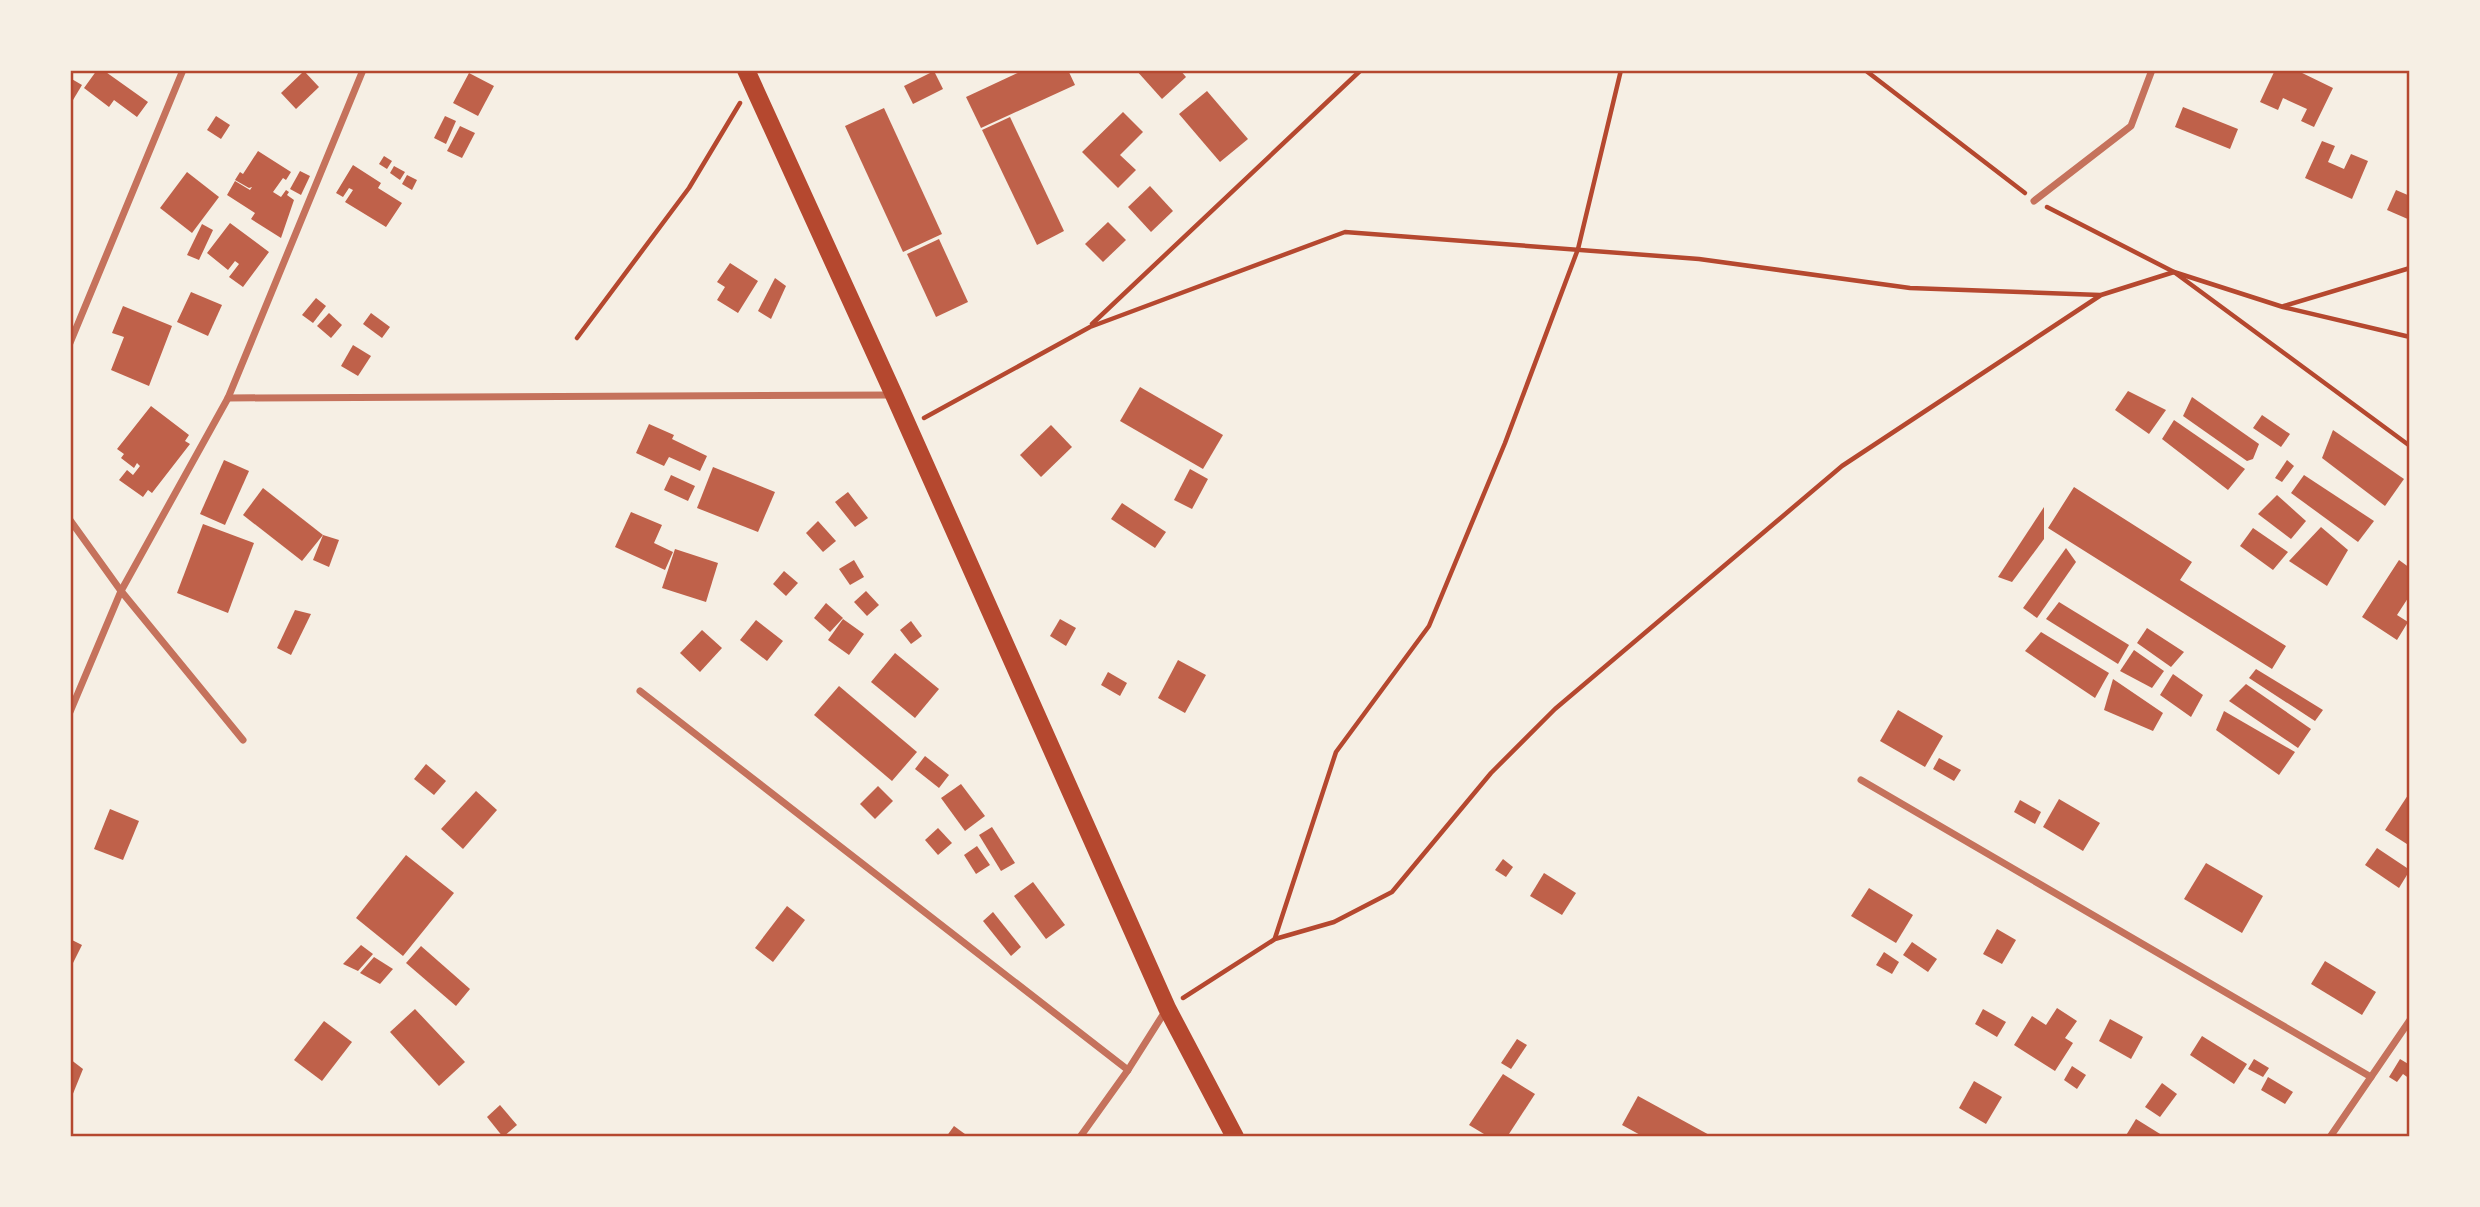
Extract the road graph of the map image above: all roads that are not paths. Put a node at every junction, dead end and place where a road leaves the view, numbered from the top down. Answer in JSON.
{"nodes":[{"id":1,"x":183,"y":70,"type":"edge"},
{"id":2,"x":363,"y":70,"type":"edge"},
{"id":3,"x":2152,"y":70,"type":"edge"},
{"id":4,"x":749,"y":77,"type":"edge"},
{"id":5,"x":2034,"y":201,"type":"road end"},
{"id":6,"x":70,"y":343,"type":"edge"},
{"id":7,"x":894,"y":394,"type":"junction"},
{"id":8,"x":228,"y":398,"type":"junction"},
{"id":9,"x":70,"y":520,"type":"edge"},
{"id":10,"x":121,"y":591,"type":"junction"},
{"id":11,"x":640,"y":691,"type":"dead end"},
{"id":12,"x":70,"y":712,"type":"edge"},
{"id":13,"x":243,"y":740,"type":"dead end"},
{"id":14,"x":1861,"y":780,"type":"dead end"},
{"id":15,"x":1167,"y":1008,"type":"junction"},
{"id":16,"x":2410,"y":1020,"type":"edge"},
{"id":17,"x":1128,"y":1070,"type":"junction"},
{"id":18,"x":2371,"y":1077,"type":"junction"},
{"id":19,"x":1080,"y":1137,"type":"edge"},
{"id":20,"x":1235,"y":1137,"type":"edge"},
{"id":21,"x":2330,"y":1137,"type":"edge"}],
"edges":[{"from":1,"to":6,"type":"street"},
{"from":2,"to":8,"type":"street"},
{"from":3,"to":5,"type":"street"},
{"from":4,"to":7,"type":"main road"},
{"from":7,"to":8,"type":"street"},
{"from":7,"to":15,"type":"main road"},
{"from":8,"to":10,"type":"street"},
{"from":9,"to":10,"type":"street"},
{"from":10,"to":12,"type":"street"},
{"from":10,"to":13,"type":"street"},
{"from":11,"to":17,"type":"street"},
{"from":14,"to":18,"type":"street"},
{"from":15,"to":17,"type":"street"},
{"from":15,"to":20,"type":"main road"},
{"from":16,"to":18,"type":"street"},
{"from":17,"to":19,"type":"street"},
{"from":18,"to":21,"type":"street"}]}
